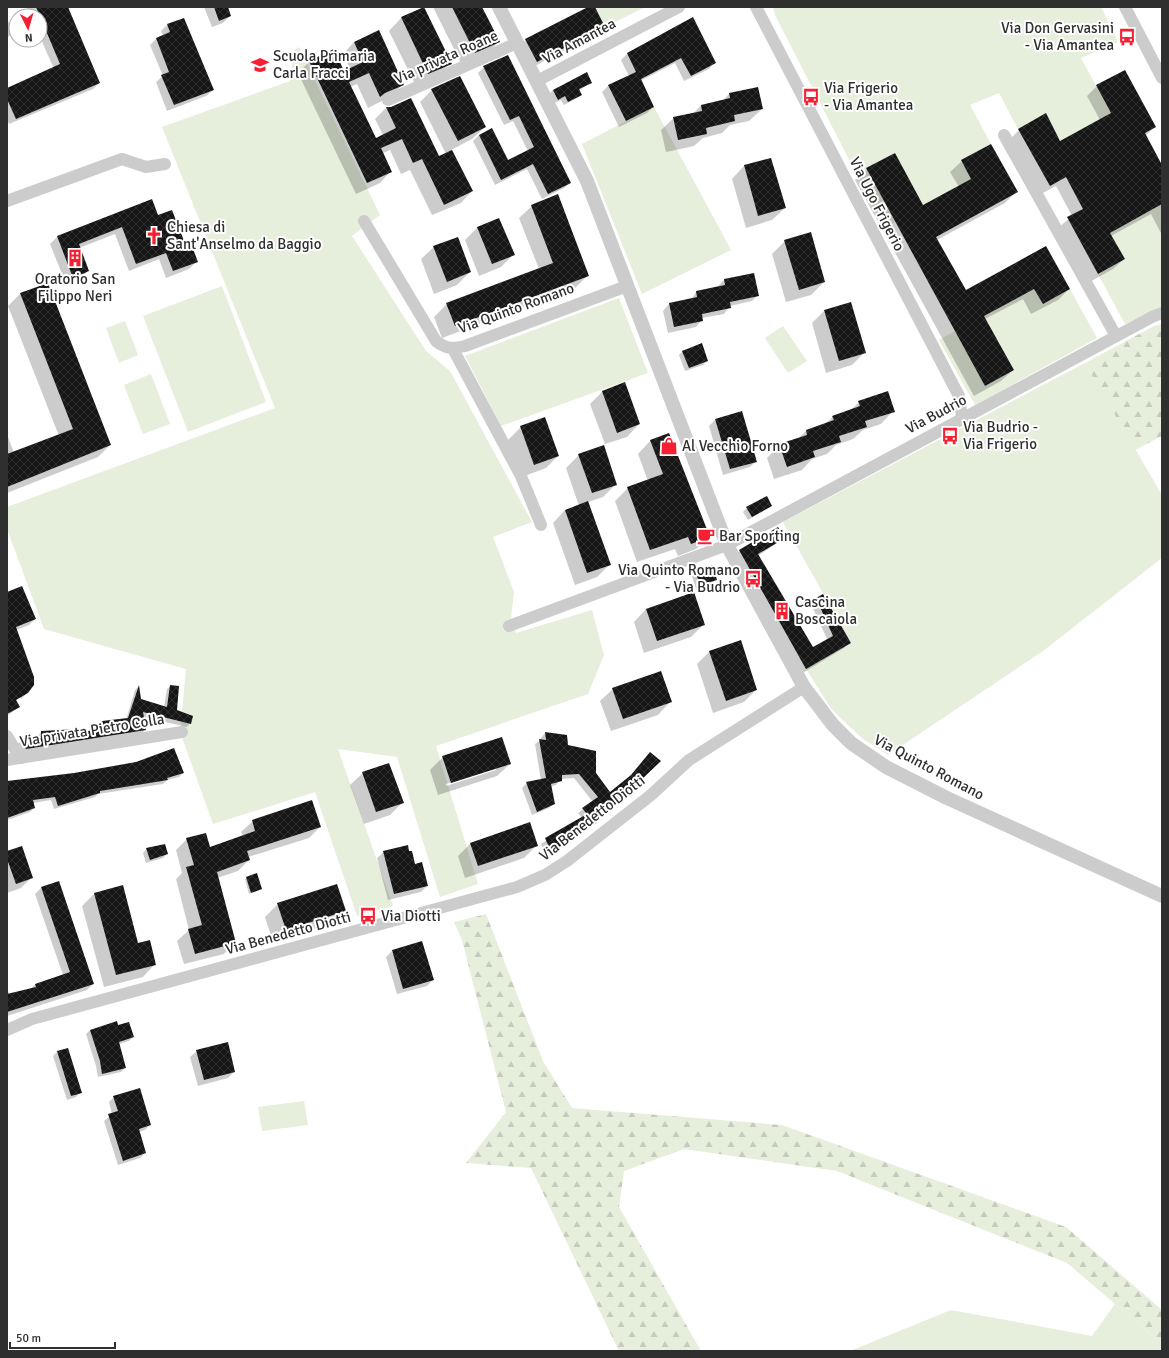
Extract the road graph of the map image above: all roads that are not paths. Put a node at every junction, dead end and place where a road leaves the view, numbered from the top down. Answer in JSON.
{"nodes":[{"id":1,"x":499,"y":7,"type":"edge"},
{"id":2,"x":679,"y":7,"type":"edge"},
{"id":3,"x":756,"y":7,"type":"edge"},
{"id":4,"x":1125,"y":7,"type":"edge"},
{"id":5,"x":517,"y":43,"type":"junction"},
{"id":6,"x":1162,"y":78,"type":"edge"},
{"id":7,"x":537,"y":81,"type":"junction"},
{"id":8,"x":388,"y":100,"type":"dead end"},
{"id":9,"x":1004,"y":135,"type":"dead end"},
{"id":10,"x":165,"y":164,"type":"dead end"},
{"id":11,"x":7,"y":201,"type":"edge"},
{"id":12,"x":364,"y":221,"type":"dead end"},
{"id":13,"x":627,"y":286,"type":"junction"},
{"id":14,"x":1162,"y":313,"type":"edge"},
{"id":15,"x":1116,"y":336,"type":"junction"},
{"id":16,"x":453,"y":349,"type":"junction"},
{"id":17,"x":962,"y":418,"type":"junction"},
{"id":18,"x":541,"y":526,"type":"dead end"},
{"id":19,"x":727,"y":545,"type":"junction"},
{"id":20,"x":509,"y":626,"type":"dead end"},
{"id":21,"x":804,"y":688,"type":"junction"},
{"id":22,"x":182,"y":732,"type":"dead end"},
{"id":23,"x":7,"y":736,"type":"edge"},
{"id":24,"x":20,"y":758,"type":"junction"},
{"id":25,"x":7,"y":760,"type":"edge"},
{"id":26,"x":1162,"y":896,"type":"edge"},
{"id":27,"x":7,"y":1030,"type":"edge"}],
"edges":[{"from":1,"to":5,"type":"street","name":"Via Quinto Romano"},
{"from":2,"to":7,"type":"street","name":"Via Amantea"},
{"from":3,"to":17,"type":"street","name":"Via Ugo Frigerio"},
{"from":4,"to":6,"type":"street"},
{"from":5,"to":7,"type":"street","name":"Via Quinto Romano"},
{"from":5,"to":8,"type":"street","name":"Via privata Roane"},
{"from":7,"to":13,"type":"street","name":"Via Quinto Romano"},
{"from":9,"to":15,"type":"street"},
{"from":10,"to":11,"type":"street"},
{"from":12,"to":16,"type":"street","name":"Via Quinto Romano"},
{"from":13,"to":16,"type":"street","name":"Via Quinto Romano"},
{"from":13,"to":19,"type":"street","name":"Via Quinto Romano"},
{"from":14,"to":15,"type":"street","name":"Via Budrio"},
{"from":15,"to":17,"type":"street","name":"Via Budrio"},
{"from":16,"to":18,"type":"street"},
{"from":17,"to":19,"type":"street","name":"Via Budrio"},
{"from":19,"to":20,"type":"street"},
{"from":19,"to":21,"type":"street","name":"Via Quinto Romano"},
{"from":21,"to":26,"type":"street","name":"Via Quinto Romano"},
{"from":21,"to":27,"type":"street","name":"Via Benedetto Diotti"},
{"from":22,"to":24,"type":"street","name":"Via privata Pietro Colla"},
{"from":23,"to":24,"type":"street"},
{"from":24,"to":25,"type":"street","name":"Via privata Pietro Colla"}]}
